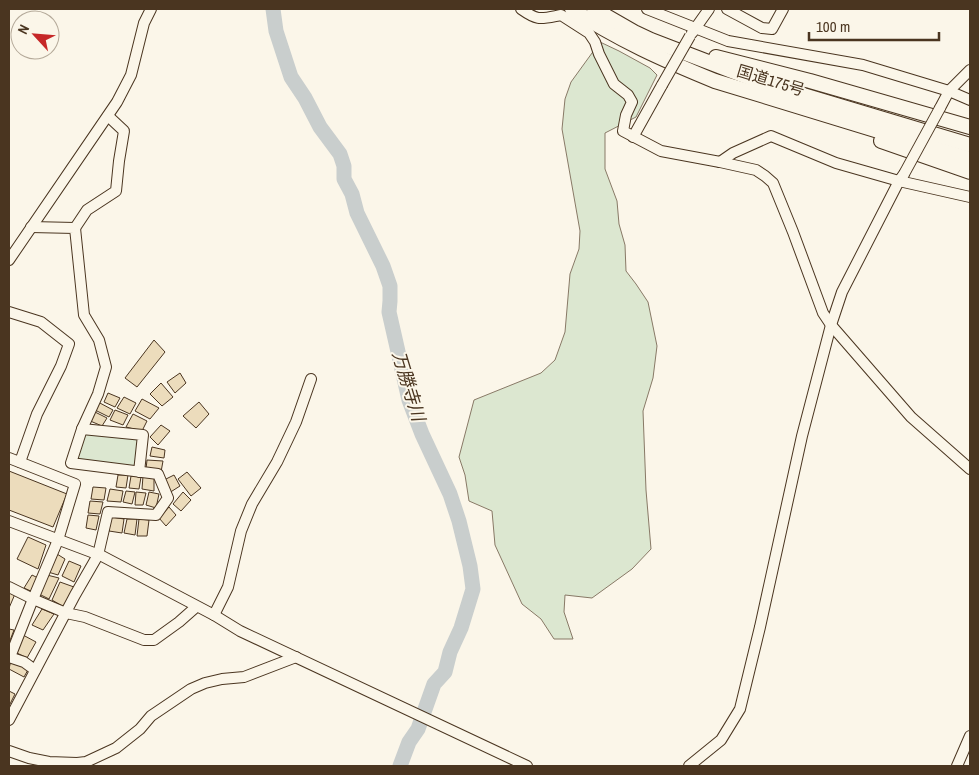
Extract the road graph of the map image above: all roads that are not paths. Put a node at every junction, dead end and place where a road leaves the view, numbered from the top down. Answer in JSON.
{"nodes":[{"id":1,"x":151,"y":9,"type":"edge"},
{"id":2,"x":521,"y":9,"type":"edge"},
{"id":3,"x":594,"y":9,"type":"edge"},
{"id":4,"x":647,"y":9,"type":"edge"},
{"id":5,"x":709,"y":9,"type":"edge"},
{"id":6,"x":727,"y":9,"type":"edge"},
{"id":7,"x":783,"y":9,"type":"edge"},
{"id":8,"x":566,"y":11,"type":"edge"},
{"id":9,"x":693,"y":32,"type":"junction"},
{"id":10,"x":649,"y":45,"type":"junction"},
{"id":11,"x":669,"y":47,"type":"junction"},
{"id":12,"x":688,"y":70,"type":"junction"},
{"id":13,"x":970,"y":70,"type":"edge"},
{"id":14,"x":949,"y":92,"type":"junction"},
{"id":15,"x":970,"y":100,"type":"edge"},
{"id":16,"x":108,"y":116,"type":"junction"},
{"id":17,"x":970,"y":127,"type":"edge"},
{"id":18,"x":634,"y":137,"type":"junction"},
{"id":19,"x":970,"y":144,"type":"edge"},
{"id":20,"x":970,"y":159,"type":"edge"},
{"id":21,"x":720,"y":162,"type":"junction"},
{"id":22,"x":970,"y":172,"type":"edge"},
{"id":23,"x":902,"y":178,"type":"junction"},
{"id":24,"x":970,"y":197,"type":"edge"},
{"id":25,"x":31,"y":227,"type":"junction"},
{"id":26,"x":75,"y":228,"type":"junction"},
{"id":27,"x":9,"y":260,"type":"edge"},
{"id":28,"x":9,"y":312,"type":"edge"},
{"id":29,"x":831,"y":325,"type":"junction"},
{"id":30,"x":311,"y":379,"type":"dead end"},
{"id":31,"x":82,"y":428,"type":"junction"},
{"id":32,"x":9,"y":458,"type":"edge"},
{"id":33,"x":20,"y":462,"type":"junction"},
{"id":34,"x":72,"y":464,"type":"junction"},
{"id":35,"x":970,"y":469,"type":"edge"},
{"id":36,"x":139,"y":472,"type":"junction"},
{"id":37,"x":75,"y":484,"type":"junction"},
{"id":38,"x":9,"y":521,"type":"edge"},
{"id":39,"x":58,"y":540,"type":"junction"},
{"id":40,"x":98,"y":555,"type":"junction"},
{"id":41,"x":9,"y":587,"type":"edge"},
{"id":42,"x":33,"y":599,"type":"junction"},
{"id":43,"x":196,"y":606,"type":"junction"},
{"id":44,"x":66,"y":613,"type":"junction"},
{"id":45,"x":214,"y":615,"type":"junction"},
{"id":46,"x":9,"y":657,"type":"edge"},
{"id":47,"x":296,"y":657,"type":"junction"},
{"id":48,"x":35,"y":670,"type":"junction"},
{"id":49,"x":9,"y":720,"type":"edge"},
{"id":50,"x":970,"y":736,"type":"edge"},
{"id":51,"x":9,"y":751,"type":"edge"},
{"id":52,"x":526,"y":766,"type":"edge"},
{"id":53,"x":689,"y":766,"type":"edge"},
{"id":54,"x":956,"y":766,"type":"edge"}],
"edges":[{"from":1,"to":16,"type":"street"},
{"from":2,"to":8,"type":"street"},
{"from":3,"to":10,"type":"highway","name":"国道175号"},
{"from":4,"to":9,"type":"street"},
{"from":5,"to":9,"type":"street"},
{"from":6,"to":7,"type":"street"},
{"from":8,"to":10,"type":"highway","name":"国道175号"},
{"from":8,"to":18,"type":"street"},
{"from":9,"to":14,"type":"street"},
{"from":9,"to":18,"type":"street","bridge":true},
{"from":10,"to":11,"type":"highway","name":"国道175号"},
{"from":10,"to":12,"type":"highway","name":"国道175号"},
{"from":11,"to":17,"type":"highway"},
{"from":11,"to":19,"type":"highway","name":"国道175号"},
{"from":12,"to":20,"type":"highway","name":"国道175号"},
{"from":12,"to":22,"type":"highway"},
{"from":13,"to":14,"type":"street"},
{"from":14,"to":15,"type":"street"},
{"from":14,"to":23,"type":"street","bridge":true},
{"from":16,"to":25,"type":"street"},
{"from":16,"to":26,"type":"street"},
{"from":18,"to":21,"type":"street"},
{"from":21,"to":23,"type":"street"},
{"from":21,"to":29,"type":"street"},
{"from":23,"to":24,"type":"street"},
{"from":23,"to":29,"type":"street"},
{"from":25,"to":26,"type":"street"},
{"from":25,"to":27,"type":"street"},
{"from":26,"to":31,"type":"street"},
{"from":28,"to":33,"type":"street"},
{"from":29,"to":35,"type":"street"},
{"from":29,"to":53,"type":"street"},
{"from":30,"to":45,"type":"street"},
{"from":31,"to":34,"type":"street"},
{"from":31,"to":36,"type":"street"},
{"from":32,"to":33,"type":"street"},
{"from":33,"to":37,"type":"street"},
{"from":34,"to":36,"type":"street"},
{"from":34,"to":37,"type":"street"},
{"from":36,"to":40,"type":"street"},
{"from":37,"to":39,"type":"street"},
{"from":38,"to":39,"type":"street"},
{"from":39,"to":40,"type":"street"},
{"from":39,"to":42,"type":"street"},
{"from":40,"to":43,"type":"street"},
{"from":40,"to":44,"type":"street"},
{"from":41,"to":42,"type":"street"},
{"from":42,"to":44,"type":"street"},
{"from":42,"to":46,"type":"street"},
{"from":43,"to":44,"type":"street"},
{"from":43,"to":45,"type":"street"},
{"from":44,"to":48,"type":"street"},
{"from":45,"to":47,"type":"street"},
{"from":46,"to":48,"type":"street"},
{"from":47,"to":51,"type":"street"},
{"from":47,"to":52,"type":"street"},
{"from":48,"to":49,"type":"street"},
{"from":50,"to":54,"type":"street"}]}
